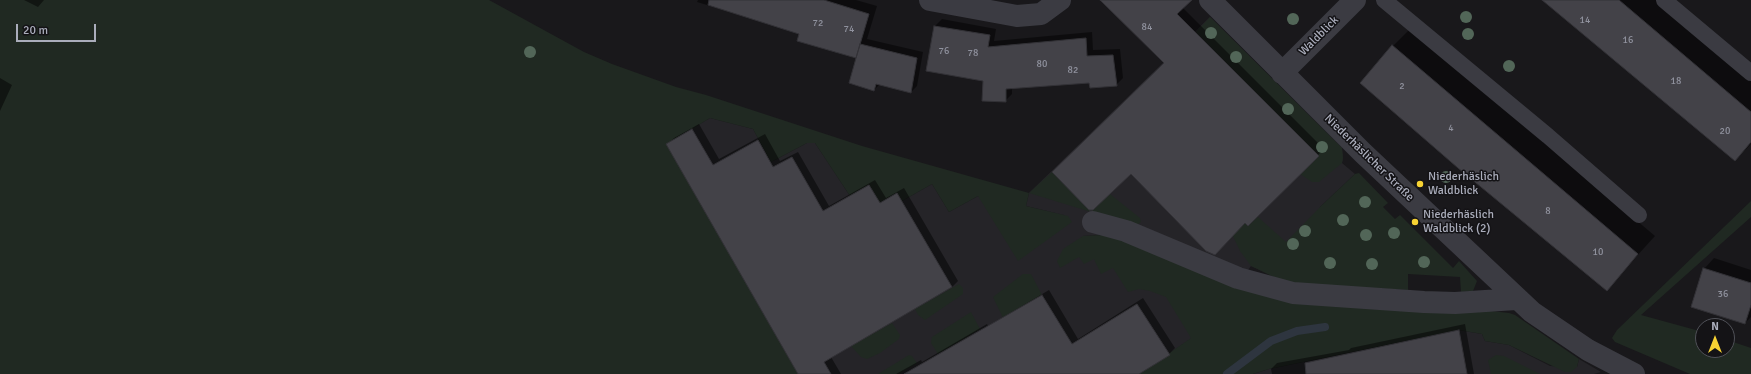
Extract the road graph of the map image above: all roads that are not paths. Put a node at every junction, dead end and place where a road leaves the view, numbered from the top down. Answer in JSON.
{"nodes":[{"id":1,"x":930,"y":0,"type":"edge"},
{"id":2,"x":1060,"y":0,"type":"edge"},
{"id":3,"x":1210,"y":0,"type":"edge"},
{"id":4,"x":1355,"y":0,"type":"edge"},
{"id":5,"x":1384,"y":0,"type":"edge"},
{"id":6,"x":1664,"y":0,"type":"edge"},
{"id":7,"x":1282,"y":73,"type":"junction"},
{"id":8,"x":1751,"y":73,"type":"edge"},
{"id":9,"x":1639,"y":214,"type":"dead end"},
{"id":10,"x":1093,"y":222,"type":"dead end"},
{"id":11,"x":1516,"y":299,"type":"junction"},
{"id":12,"x":1634,"y":374,"type":"edge"}],
"edges":[{"from":1,"to":2,"type":"street"},
{"from":3,"to":7,"type":"street","name":"Niederhäslicher Straße"},
{"from":4,"to":7,"type":"street","name":"Waldblick"},
{"from":5,"to":9,"type":"lane"},
{"from":6,"to":8,"type":"lane"},
{"from":7,"to":11,"type":"street","name":"Niederhäslicher Straße"},
{"from":10,"to":11,"type":"street"},
{"from":11,"to":12,"type":"street","name":"Niederhäslicher Straße"}]}
